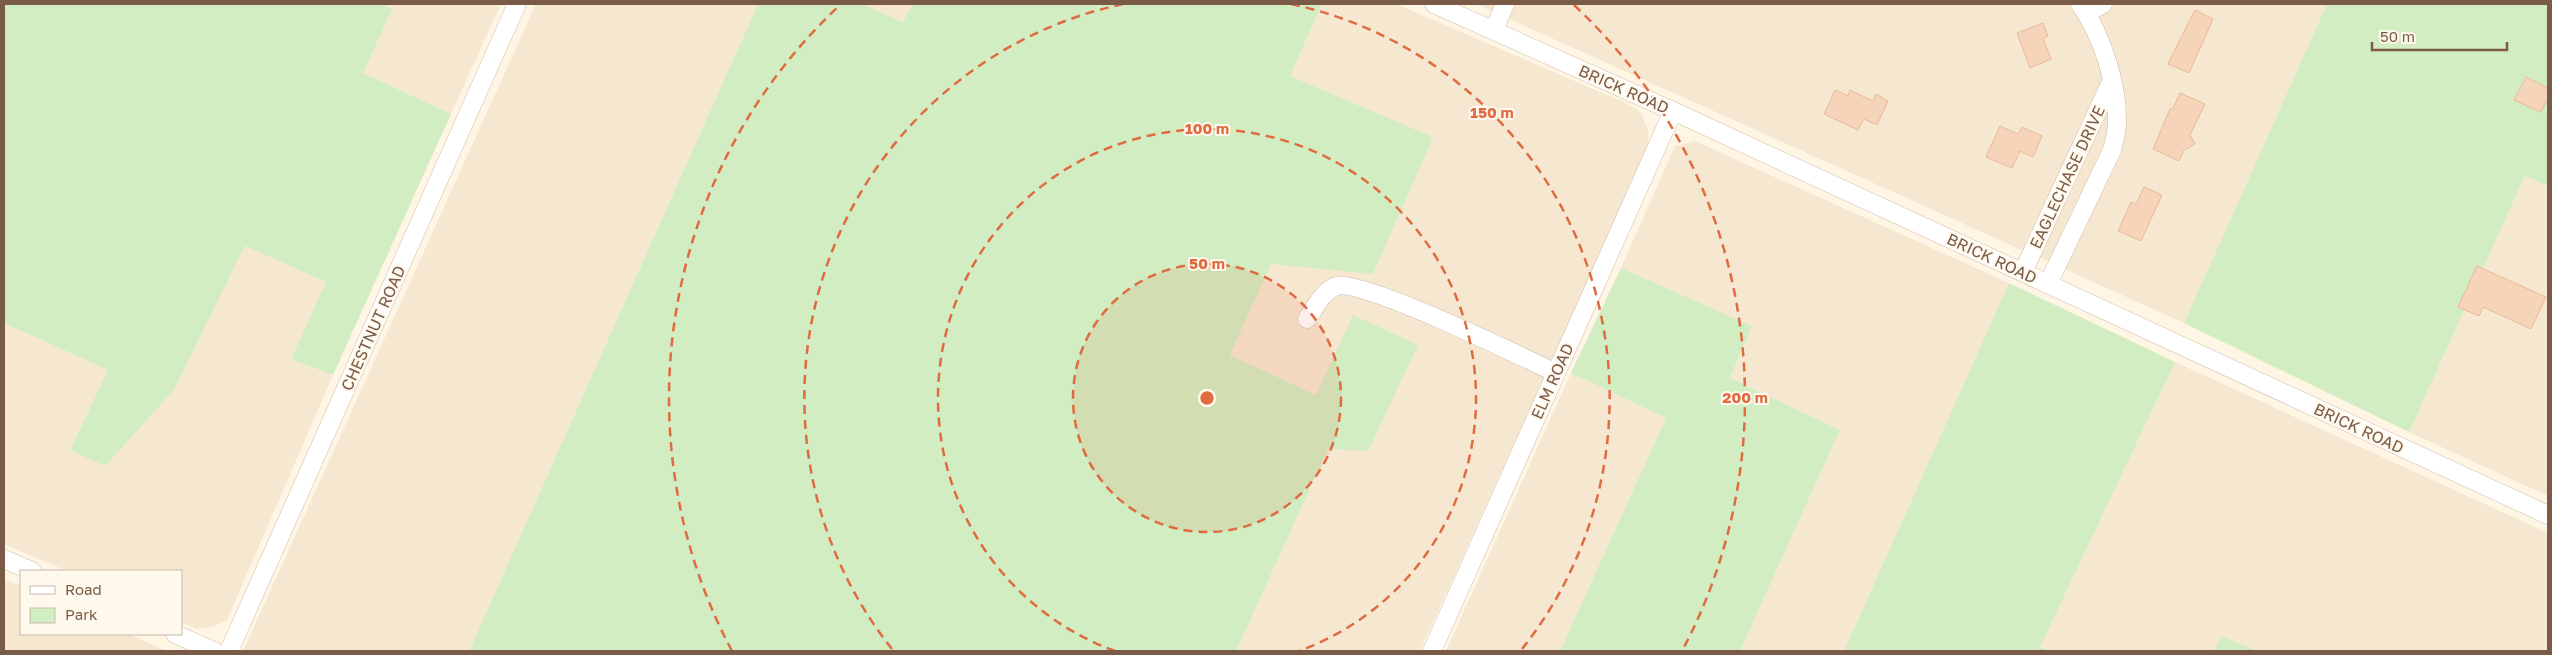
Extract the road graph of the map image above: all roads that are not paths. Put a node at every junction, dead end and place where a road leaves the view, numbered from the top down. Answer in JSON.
{"nodes":[{"id":1,"x":517,"y":4,"type":"edge"},
{"id":2,"x":1434,"y":4,"type":"edge"},
{"id":3,"x":1505,"y":4,"type":"edge"},
{"id":4,"x":2103,"y":4,"type":"edge"},
{"id":5,"x":2083,"y":9,"type":"edge"},
{"id":6,"x":1494,"y":30,"type":"junction"},
{"id":7,"x":2111,"y":82,"type":"junction"},
{"id":8,"x":1673,"y":111,"type":"junction"},
{"id":9,"x":2022,"y":272,"type":"junction"},
{"id":10,"x":2048,"y":284,"type":"junction"},
{"id":11,"x":1307,"y":319,"type":"dead end"},
{"id":12,"x":1556,"y":373,"type":"junction"},
{"id":13,"x":2548,"y":515,"type":"edge"},
{"id":14,"x":4,"y":559,"type":"edge"},
{"id":15,"x":30,"y":570,"type":"edge"},
{"id":16,"x":176,"y":635,"type":"edge"},
{"id":17,"x":214,"y":651,"type":"edge"},
{"id":18,"x":229,"y":651,"type":"edge"},
{"id":19,"x":1432,"y":651,"type":"edge"}],
"edges":[{"from":1,"to":18,"type":"street","name":"CHESTNUT ROAD"},
{"from":2,"to":6,"type":"street","name":"BRICK ROAD"},
{"from":3,"to":6,"type":"street"},
{"from":4,"to":5,"type":"street"},
{"from":5,"to":7,"type":"street"},
{"from":6,"to":8,"type":"street","name":"BRICK ROAD"},
{"from":7,"to":9,"type":"street","name":"EAGLECHASE DRIVE"},
{"from":7,"to":10,"type":"street"},
{"from":8,"to":9,"type":"street","name":"BRICK ROAD"},
{"from":8,"to":12,"type":"street","name":"ELM ROAD"},
{"from":9,"to":10,"type":"street","name":"BRICK ROAD"},
{"from":10,"to":13,"type":"street","name":"BRICK ROAD"},
{"from":11,"to":12,"type":"street"},
{"from":12,"to":19,"type":"street","name":"ELM ROAD"},
{"from":14,"to":15,"type":"street"},
{"from":16,"to":17,"type":"street"}]}
